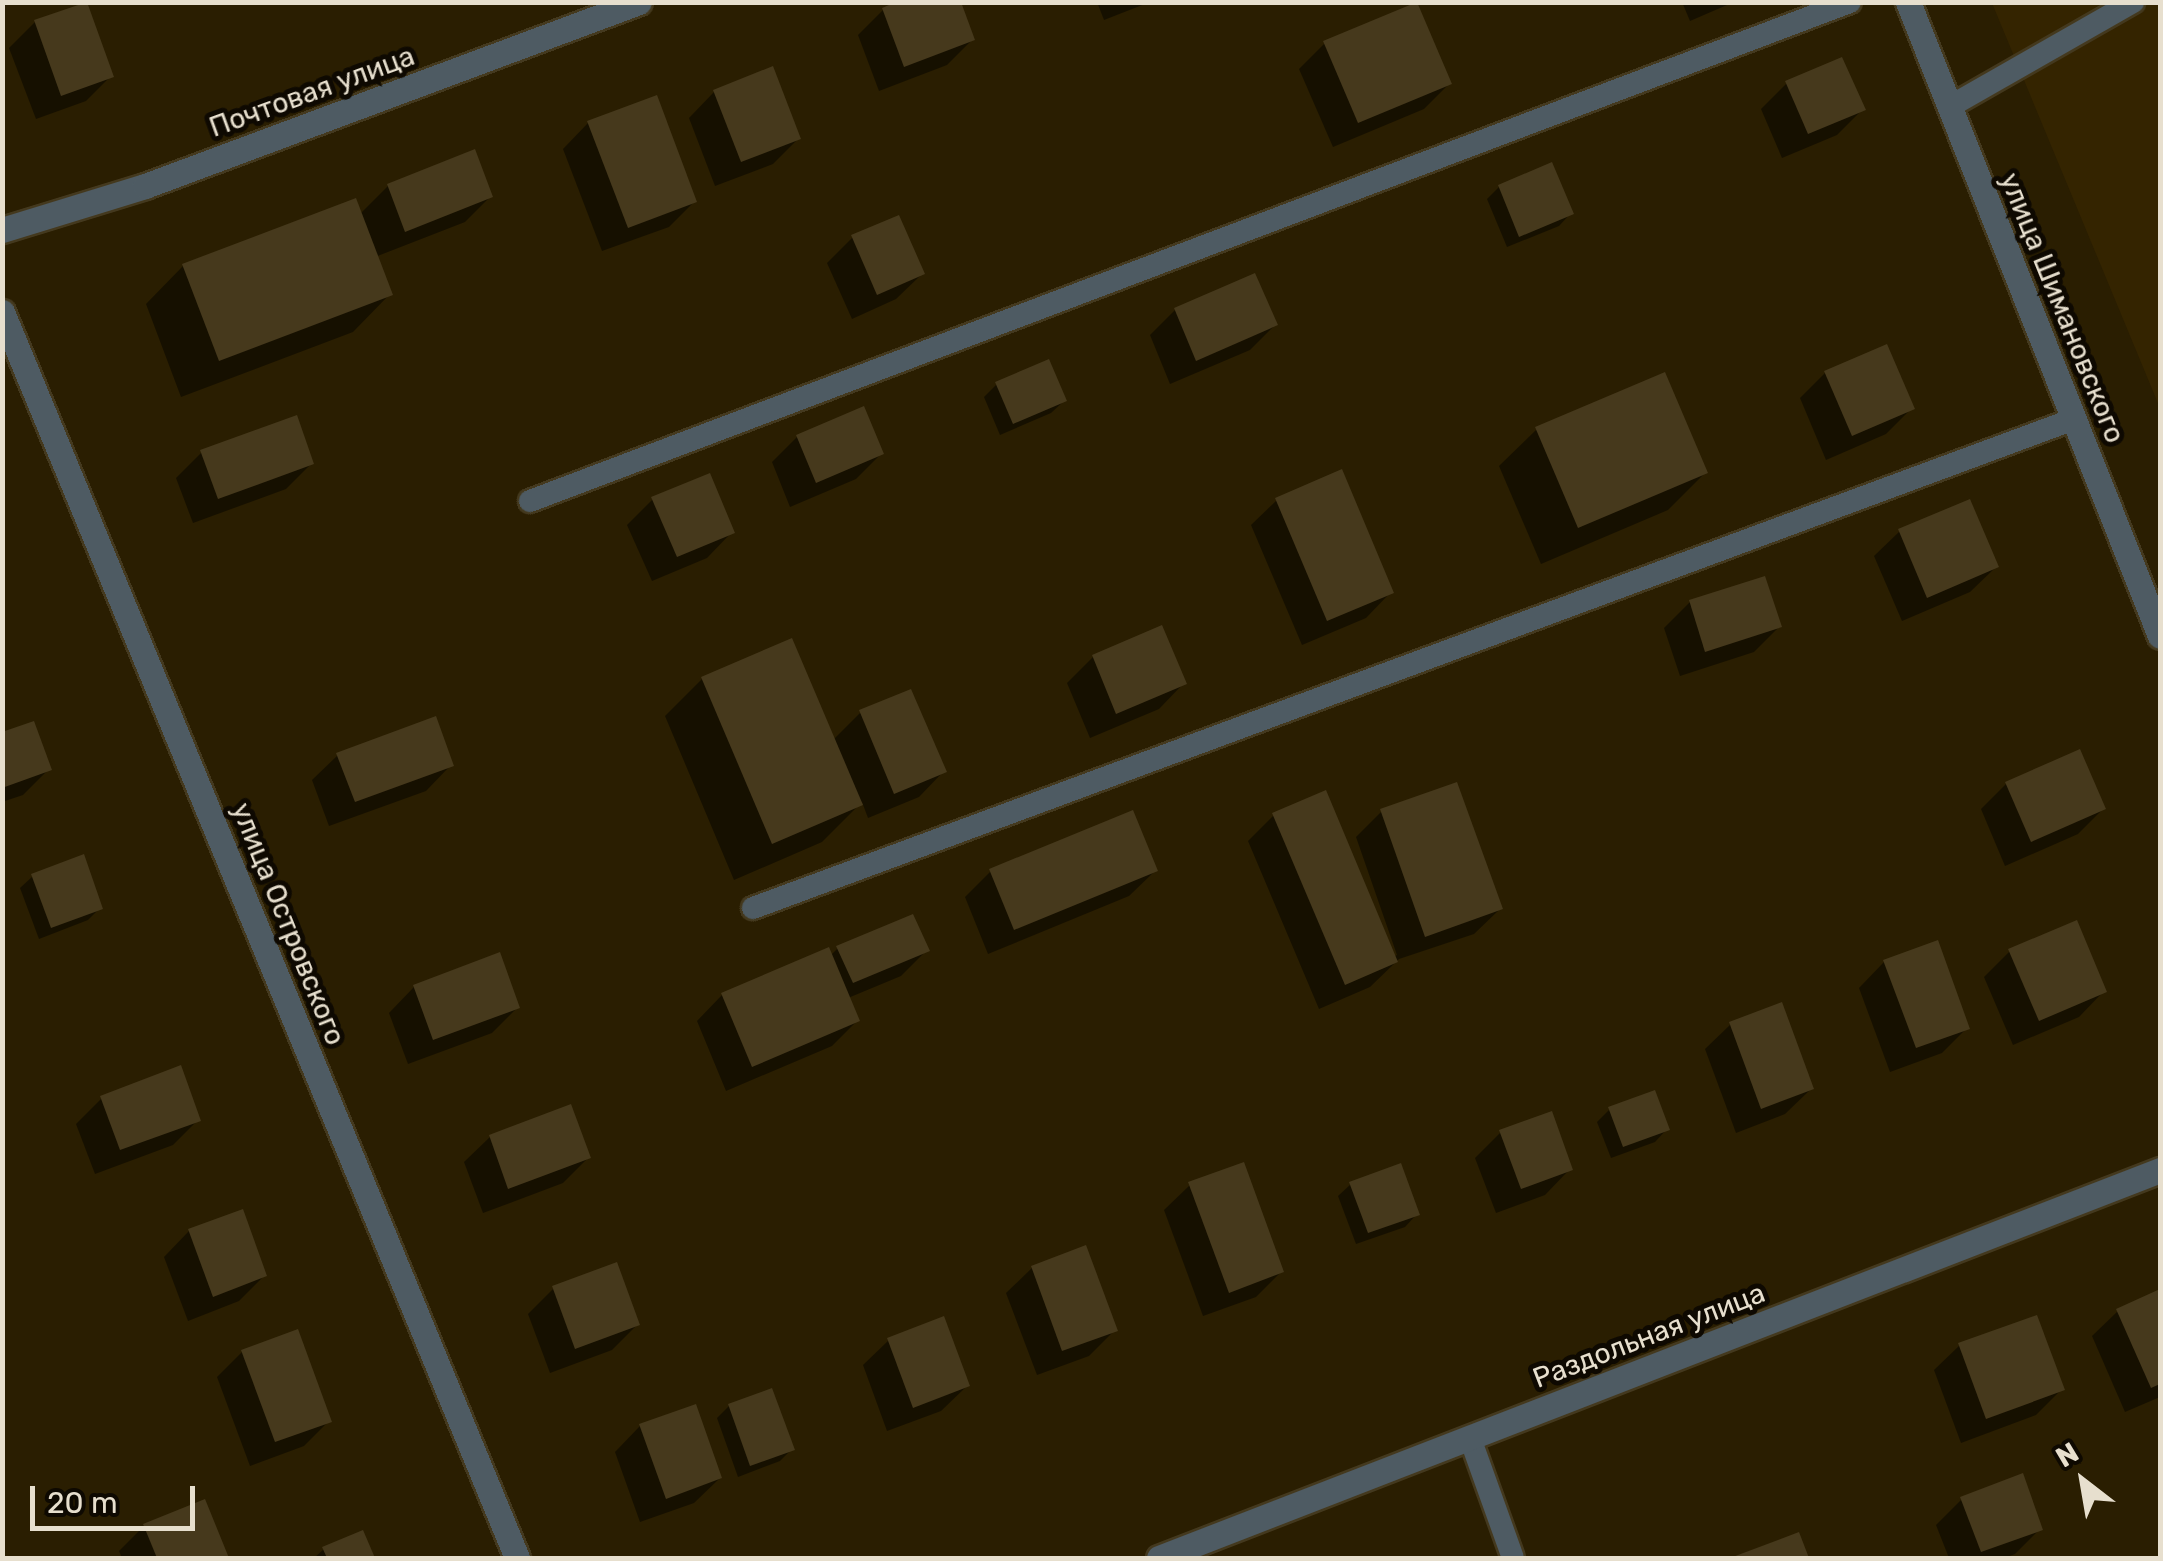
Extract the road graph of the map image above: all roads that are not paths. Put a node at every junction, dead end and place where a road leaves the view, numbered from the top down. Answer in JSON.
{"nodes":[{"id":1,"x":640,"y":2,"type":"edge"},
{"id":2,"x":1850,"y":2,"type":"edge"},
{"id":3,"x":1908,"y":2,"type":"edge"},
{"id":4,"x":2133,"y":2,"type":"edge"},
{"id":5,"x":605,"y":8,"type":"edge"},
{"id":6,"x":1949,"y":107,"type":"junction"},
{"id":7,"x":2,"y":230,"type":"edge"},
{"id":8,"x":2,"y":312,"type":"edge"},
{"id":9,"x":2074,"y":419,"type":"junction"},
{"id":10,"x":530,"y":501,"type":"dead end"},
{"id":11,"x":2160,"y":636,"type":"edge"},
{"id":12,"x":753,"y":908,"type":"dead end"},
{"id":13,"x":2160,"y":1170,"type":"edge"},
{"id":14,"x":1470,"y":1438,"type":"junction"},
{"id":15,"x":517,"y":1558,"type":"edge"},
{"id":16,"x":1160,"y":1558,"type":"edge"},
{"id":17,"x":1513,"y":1558,"type":"edge"}],
"edges":[{"from":1,"to":5,"type":"street","name":"Почтовая улица"},
{"from":2,"to":10,"type":"lane"},
{"from":3,"to":6,"type":"street","name":"улица Шимановского"},
{"from":4,"to":6,"type":"lane"},
{"from":5,"to":7,"type":"street","name":"Почтовая улица"},
{"from":6,"to":9,"type":"street","name":"улица Шимановского"},
{"from":8,"to":15,"type":"street","name":"улица Островского"},
{"from":9,"to":11,"type":"street","name":"улица Шимановского"},
{"from":9,"to":12,"type":"lane"},
{"from":13,"to":14,"type":"street","name":"Раздольная улица"},
{"from":14,"to":16,"type":"street","name":"Раздольная улица"},
{"from":14,"to":17,"type":"lane"}]}
